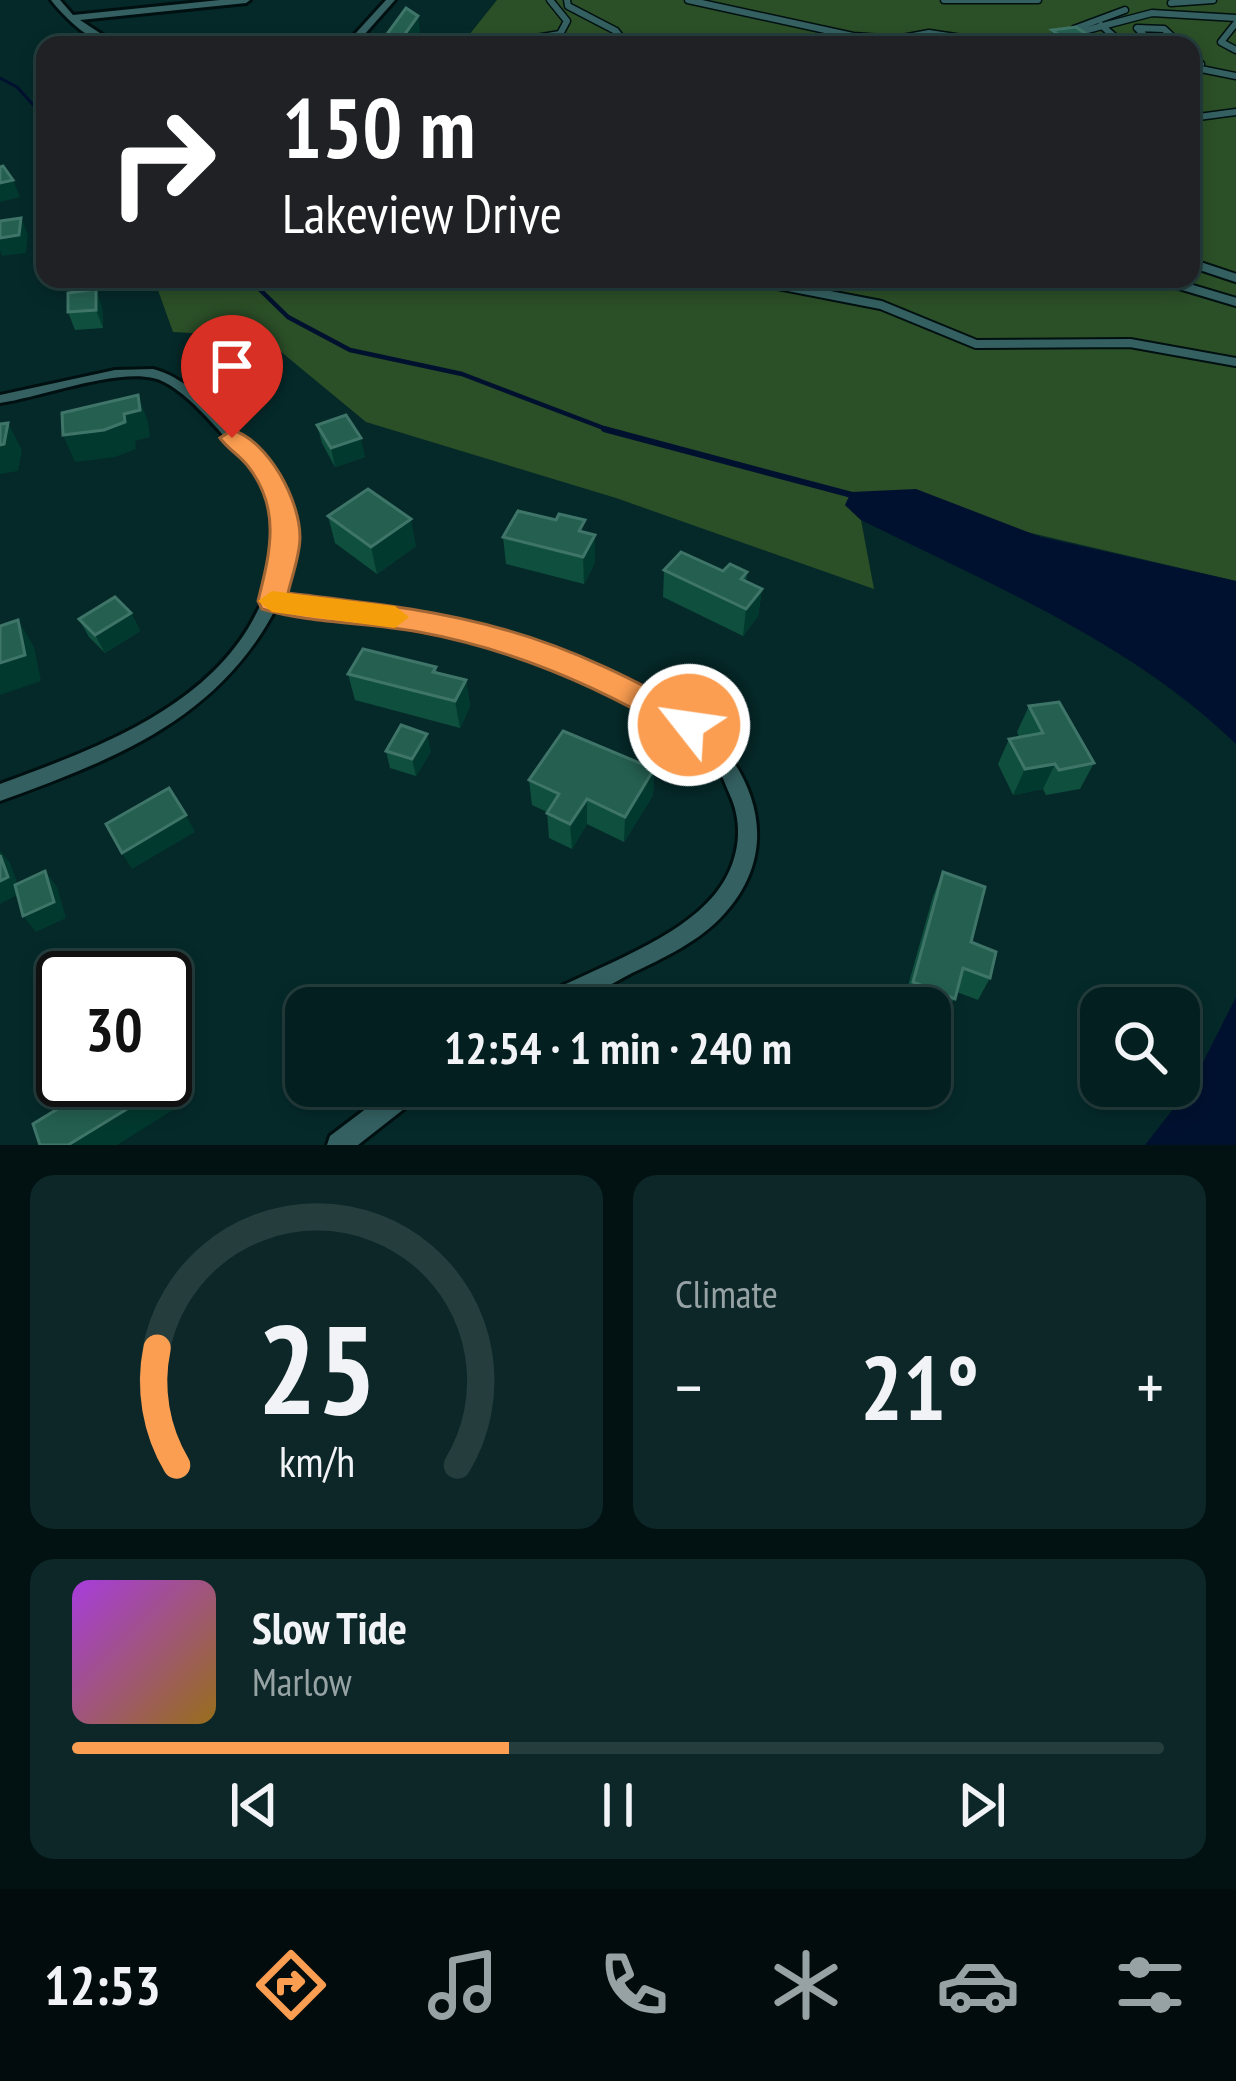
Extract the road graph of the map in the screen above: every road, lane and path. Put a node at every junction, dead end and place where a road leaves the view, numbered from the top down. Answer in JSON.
{"nodes":[{"id":1,"x":56,"y":0,"type":"edge"},
{"id":2,"x":246,"y":0,"type":"edge"},
{"id":3,"x":391,"y":0,"type":"edge"},
{"id":4,"x":550,"y":0,"type":"edge"},
{"id":5,"x":567,"y":0,"type":"edge"},
{"id":6,"x":688,"y":0,"type":"edge"},
{"id":7,"x":944,"y":0,"type":"edge"},
{"id":8,"x":1038,"y":0,"type":"edge"},
{"id":9,"x":1214,"y":0,"type":"edge"},
{"id":10,"x":1121,"y":16,"type":"junction"},
{"id":11,"x":71,"y":18,"type":"junction"},
{"id":12,"x":1236,"y":20,"type":"edge"},
{"id":13,"x":1100,"y":25,"type":"junction"},
{"id":14,"x":1137,"y":28,"type":"junction"},
{"id":15,"x":99,"y":36,"type":"edge"},
{"id":16,"x":358,"y":36,"type":"edge"},
{"id":17,"x":548,"y":36,"type":"edge"},
{"id":18,"x":620,"y":36,"type":"edge"},
{"id":19,"x":853,"y":36,"type":"edge"},
{"id":20,"x":913,"y":36,"type":"edge"},
{"id":21,"x":949,"y":36,"type":"edge"},
{"id":22,"x":1047,"y":36,"type":"edge"},
{"id":23,"x":1066,"y":36,"type":"edge"},
{"id":24,"x":1113,"y":36,"type":"edge"},
{"id":25,"x":1145,"y":36,"type":"edge"},
{"id":26,"x":1171,"y":36,"type":"edge"},
{"id":27,"x":1236,"y":50,"type":"edge"},
{"id":28,"x":1200,"y":68,"type":"edge"},
{"id":29,"x":1236,"y":76,"type":"edge"},
{"id":30,"x":1236,"y":112,"type":"edge"},
{"id":31,"x":1200,"y":117,"type":"edge"},
{"id":32,"x":1200,"y":266,"type":"edge"},
{"id":33,"x":1236,"y":278,"type":"edge"},
{"id":34,"x":793,"y":288,"type":"edge"},
{"id":35,"x":1189,"y":288,"type":"edge"},
{"id":36,"x":1236,"y":302,"type":"edge"},
{"id":37,"x":1236,"y":362,"type":"edge"},
{"id":38,"x":0,"y":399,"type":"edge"},
{"id":39,"x":272,"y":601,"type":"junction"},
{"id":40,"x":0,"y":793,"type":"edge"},
{"id":41,"x":579,"y":987,"type":"edge"},
{"id":42,"x":388,"y":1107,"type":"edge"},
{"id":43,"x":339,"y":1145,"type":"edge"}],
"edges":[{"from":1,"to":11,"type":"street"},
{"from":2,"to":11,"type":"street"},
{"from":3,"to":16,"type":"street"},
{"from":4,"to":17,"type":"lane"},
{"from":5,"to":18,"type":"lane"},
{"from":6,"to":19,"type":"lane"},
{"from":7,"to":8,"type":"lane"},
{"from":9,"to":22,"type":"lane"},
{"from":10,"to":12,"type":"lane"},
{"from":10,"to":13,"type":"lane"},
{"from":10,"to":14,"type":"lane"},
{"from":11,"to":15,"type":"street"},
{"from":12,"to":27,"type":"lane"},
{"from":13,"to":23,"type":"lane"},
{"from":13,"to":24,"type":"lane"},
{"from":14,"to":25,"type":"lane"},
{"from":14,"to":26,"type":"lane"},
{"from":20,"to":21,"type":"lane"},
{"from":28,"to":29,"type":"lane"},
{"from":30,"to":31,"type":"lane"},
{"from":32,"to":33,"type":"lane"},
{"from":34,"to":37,"type":"lane"},
{"from":35,"to":36,"type":"lane"},
{"from":38,"to":39,"type":"street"},
{"from":39,"to":40,"type":"street"},
{"from":39,"to":41,"type":"street"},
{"from":42,"to":43,"type":"street"}]}
